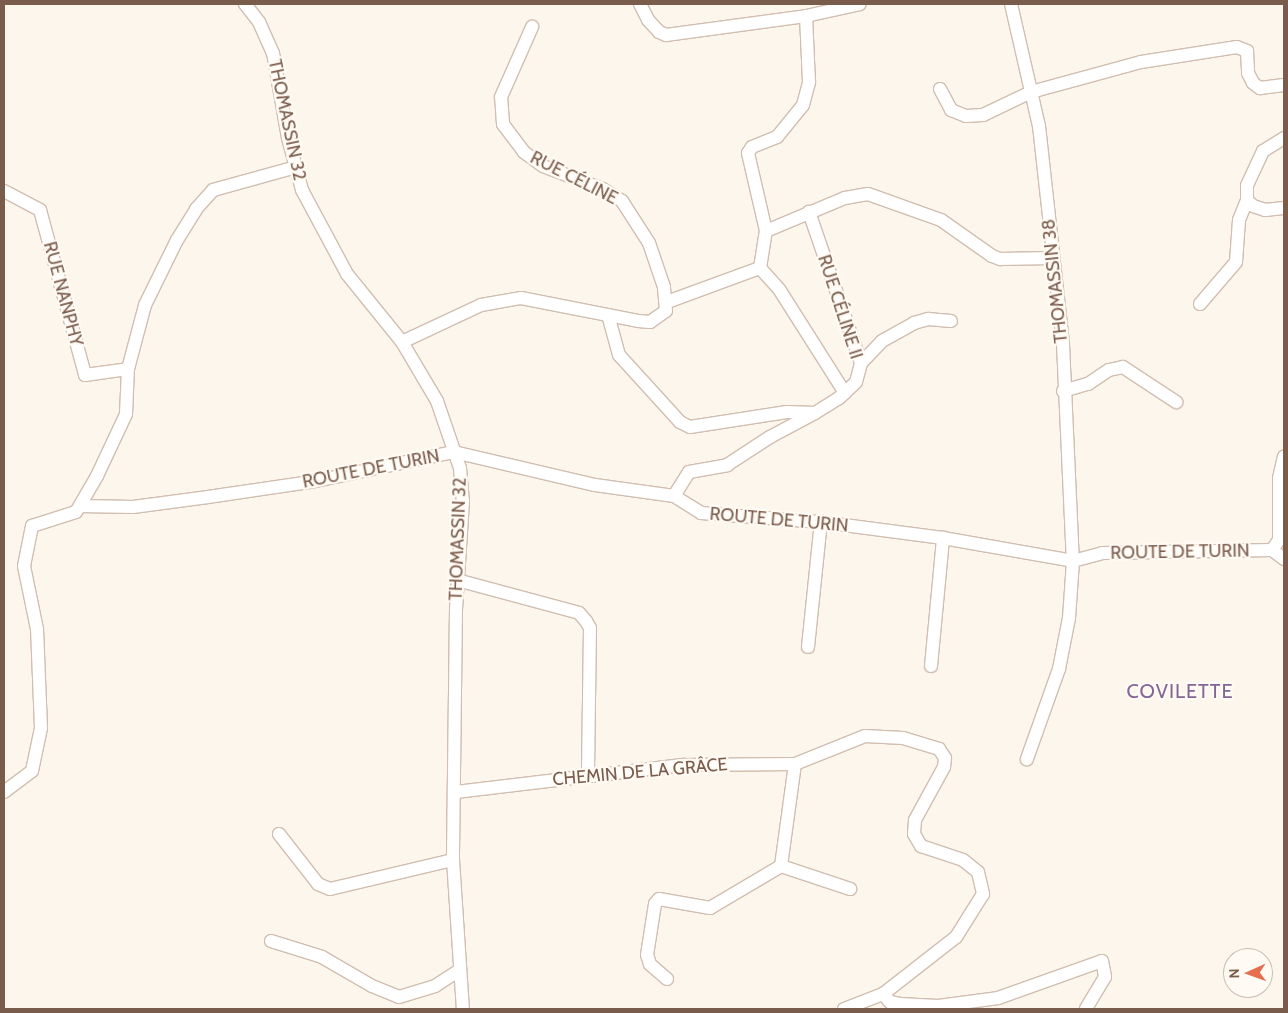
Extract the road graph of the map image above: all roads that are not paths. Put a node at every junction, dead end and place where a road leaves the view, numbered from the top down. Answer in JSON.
{"nodes":[{"id":1,"x":246,"y":4,"type":"edge"},
{"id":2,"x":640,"y":4,"type":"edge"},
{"id":3,"x":860,"y":4,"type":"edge"},
{"id":4,"x":1011,"y":4,"type":"edge"},
{"id":5,"x":806,"y":16,"type":"junction"},
{"id":6,"x":532,"y":27,"type":"dead end"},
{"id":7,"x":1284,"y":85,"type":"edge"},
{"id":8,"x":940,"y":88,"type":"dead end"},
{"id":9,"x":1030,"y":92,"type":"junction"},
{"id":10,"x":1284,"y":138,"type":"edge"},
{"id":11,"x":296,"y":166,"type":"junction"},
{"id":12,"x":4,"y":191,"type":"edge"},
{"id":13,"x":1247,"y":200,"type":"junction"},
{"id":14,"x":1284,"y":208,"type":"edge"},
{"id":15,"x":809,"y":212,"type":"junction"},
{"id":16,"x":766,"y":231,"type":"junction"},
{"id":17,"x":1052,"y":258,"type":"junction"},
{"id":18,"x":760,"y":268,"type":"junction"},
{"id":19,"x":667,"y":302,"type":"junction"},
{"id":20,"x":1200,"y":304,"type":"dead end"},
{"id":21,"x":608,"y":315,"type":"junction"},
{"id":22,"x":951,"y":321,"type":"dead end"},
{"id":23,"x":402,"y":342,"type":"junction"},
{"id":24,"x":861,"y":363,"type":"junction"},
{"id":25,"x":128,"y":369,"type":"junction"},
{"id":26,"x":1063,"y":391,"type":"junction"},
{"id":27,"x":845,"y":392,"type":"junction"},
{"id":28,"x":1176,"y":402,"type":"dead end"},
{"id":29,"x":815,"y":414,"type":"junction"},
{"id":30,"x":454,"y":452,"type":"junction"},
{"id":31,"x":1284,"y":457,"type":"edge"},
{"id":32,"x":674,"y":496,"type":"junction"},
{"id":33,"x":80,"y":506,"type":"junction"},
{"id":34,"x":821,"y":522,"type":"junction"},
{"id":35,"x":943,"y":538,"type":"junction"},
{"id":36,"x":1272,"y":550,"type":"junction"},
{"id":37,"x":1284,"y":559,"type":"edge"},
{"id":38,"x":1073,"y":561,"type":"junction"},
{"id":39,"x":458,"y":580,"type":"junction"},
{"id":40,"x":808,"y":647,"type":"dead end"},
{"id":41,"x":931,"y":666,"type":"dead end"},
{"id":42,"x":1027,"y":759,"type":"dead end"},
{"id":43,"x":795,"y":764,"type":"junction"},
{"id":44,"x":588,"y":774,"type":"junction"},
{"id":45,"x":4,"y":792,"type":"edge"},
{"id":46,"x":456,"y":792,"type":"junction"},
{"id":47,"x":279,"y":834,"type":"dead end"},
{"id":48,"x":454,"y":860,"type":"junction"},
{"id":49,"x":781,"y":866,"type":"junction"},
{"id":50,"x":850,"y":889,"type":"dead end"},
{"id":51,"x":271,"y":941,"type":"dead end"},
{"id":52,"x":460,"y":970,"type":"junction"},
{"id":53,"x":667,"y":978,"type":"dead end"},
{"id":54,"x":883,"y":994,"type":"junction"},
{"id":55,"x":463,"y":1009,"type":"edge"},
{"id":56,"x":844,"y":1009,"type":"edge"},
{"id":57,"x":1086,"y":1009,"type":"edge"}],
"edges":[{"from":1,"to":11,"type":"street","name":"THOMASSIN 32"},
{"from":2,"to":5,"type":"street"},
{"from":3,"to":5,"type":"street"},
{"from":4,"to":9,"type":"street","name":"THOMASSIN 38"},
{"from":5,"to":16,"type":"street"},
{"from":6,"to":19,"type":"street","name":"RUE CÉLINE"},
{"from":7,"to":9,"type":"street"},
{"from":8,"to":9,"type":"street"},
{"from":9,"to":17,"type":"street","name":"THOMASSIN 38"},
{"from":10,"to":13,"type":"street"},
{"from":11,"to":23,"type":"street","name":"THOMASSIN 32"},
{"from":11,"to":25,"type":"street"},
{"from":12,"to":25,"type":"street","name":"RUE NANPHY"},
{"from":13,"to":14,"type":"street"},
{"from":13,"to":20,"type":"street"},
{"from":15,"to":16,"type":"street"},
{"from":15,"to":17,"type":"street"},
{"from":15,"to":24,"type":"street","name":"RUE CÉLINE II"},
{"from":16,"to":18,"type":"street"},
{"from":17,"to":26,"type":"street","name":"THOMASSIN 38"},
{"from":18,"to":19,"type":"street"},
{"from":18,"to":27,"type":"street"},
{"from":19,"to":21,"type":"street"},
{"from":21,"to":23,"type":"street"},
{"from":21,"to":29,"type":"street"},
{"from":22,"to":24,"type":"street"},
{"from":23,"to":30,"type":"street","name":"THOMASSIN 32"},
{"from":24,"to":27,"type":"street","name":"RUE CÉLINE II"},
{"from":25,"to":33,"type":"street"},
{"from":26,"to":28,"type":"street"},
{"from":26,"to":38,"type":"street","name":"THOMASSIN 38"},
{"from":27,"to":29,"type":"street","name":"RUE CÉLINE II"},
{"from":29,"to":32,"type":"street","name":"RUE CÉLINE II"},
{"from":30,"to":32,"type":"street","name":"ROUTE DE TURIN"},
{"from":30,"to":33,"type":"street","name":"ROUTE DE TURIN"},
{"from":30,"to":39,"type":"street","name":"THOMASSIN 32"},
{"from":31,"to":36,"type":"street","name":"ROUTE DE TURIN"},
{"from":32,"to":34,"type":"street","name":"ROUTE DE TURIN"},
{"from":33,"to":45,"type":"street"},
{"from":34,"to":35,"type":"street","name":"ROUTE DE TURIN"},
{"from":34,"to":40,"type":"street"},
{"from":35,"to":38,"type":"street","name":"ROUTE DE TURIN"},
{"from":35,"to":41,"type":"street"},
{"from":36,"to":37,"type":"street"},
{"from":36,"to":38,"type":"street","name":"ROUTE DE TURIN"},
{"from":38,"to":42,"type":"street","name":"THOMASSIN 38"},
{"from":39,"to":44,"type":"street"},
{"from":39,"to":46,"type":"street","name":"THOMASSIN 32"},
{"from":43,"to":44,"type":"street","name":"CHEMIN DE LA GRÂCE"},
{"from":43,"to":49,"type":"street"},
{"from":43,"to":54,"type":"street","name":"CHEMIN DE LA GRÂCE"},
{"from":44,"to":46,"type":"street","name":"CHEMIN DE LA GRÂCE"},
{"from":46,"to":48,"type":"street","name":"THOMASSIN 32"},
{"from":47,"to":48,"type":"street"},
{"from":48,"to":52,"type":"street","name":"THOMASSIN 32"},
{"from":49,"to":50,"type":"street"},
{"from":49,"to":53,"type":"street"},
{"from":51,"to":52,"type":"street"},
{"from":52,"to":55,"type":"street","name":"THOMASSIN 32"},
{"from":54,"to":56,"type":"street"},
{"from":54,"to":57,"type":"street"}]}
